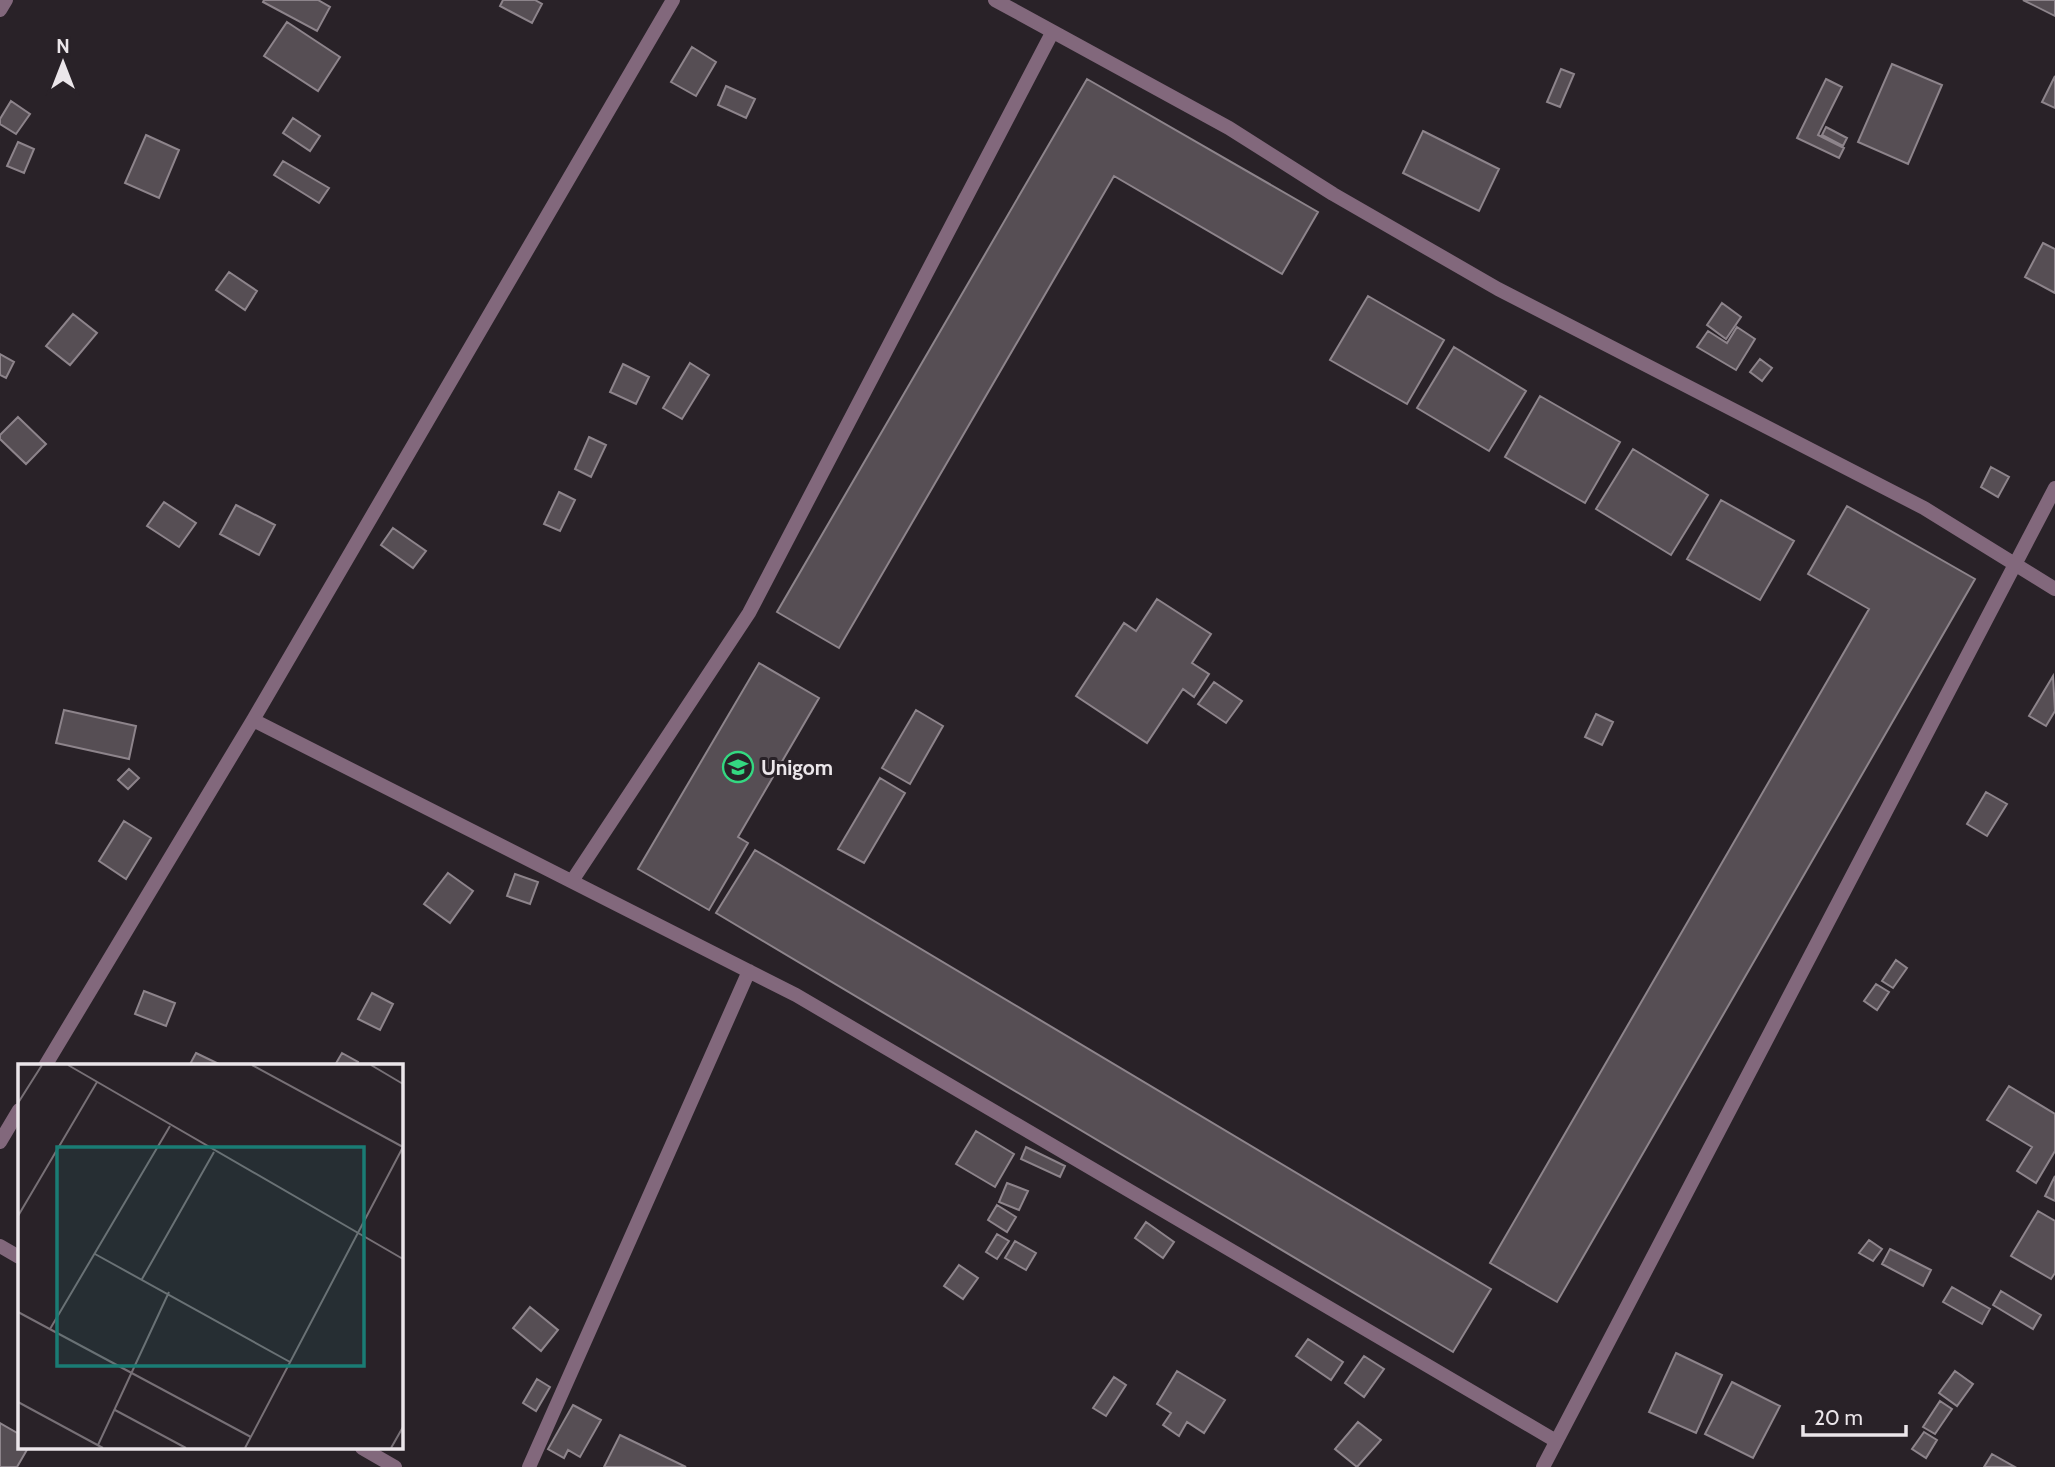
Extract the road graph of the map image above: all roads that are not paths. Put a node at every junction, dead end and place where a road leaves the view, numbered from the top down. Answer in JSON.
{"nodes":[{"id":1,"x":6,"y":0,"type":"edge"},
{"id":2,"x":673,"y":0,"type":"edge"},
{"id":3,"x":995,"y":0,"type":"edge"},
{"id":4,"x":0,"y":10,"type":"edge"},
{"id":5,"x":1052,"y":33,"type":"junction"},
{"id":6,"x":2055,"y":488,"type":"edge"},
{"id":7,"x":2014,"y":564,"type":"junction"},
{"id":8,"x":2055,"y":589,"type":"edge"},
{"id":9,"x":253,"y":720,"type":"junction"},
{"id":10,"x":572,"y":881,"type":"junction"},
{"id":11,"x":749,"y":971,"type":"junction"},
{"id":12,"x":47,"y":1064,"type":"edge"},
{"id":13,"x":18,"y":1112,"type":"edge"},
{"id":14,"x":0,"y":1142,"type":"edge"},
{"id":15,"x":0,"y":1246,"type":"edge"},
{"id":16,"x":18,"y":1256,"type":"edge"},
{"id":17,"x":1556,"y":1441,"type":"junction"},
{"id":18,"x":365,"y":1450,"type":"edge"},
{"id":19,"x":395,"y":1467,"type":"edge"},
{"id":20,"x":529,"y":1467,"type":"edge"},
{"id":21,"x":1543,"y":1467,"type":"edge"}],
"edges":[{"from":1,"to":4,"type":"street"},
{"from":2,"to":9,"type":"street"},
{"from":3,"to":5,"type":"street"},
{"from":5,"to":7,"type":"street"},
{"from":5,"to":10,"type":"street"},
{"from":6,"to":7,"type":"street"},
{"from":7,"to":8,"type":"street"},
{"from":7,"to":17,"type":"street"},
{"from":9,"to":10,"type":"street"},
{"from":9,"to":12,"type":"street"},
{"from":10,"to":11,"type":"street"},
{"from":11,"to":17,"type":"street"},
{"from":11,"to":20,"type":"street"},
{"from":13,"to":14,"type":"street"},
{"from":15,"to":16,"type":"street"},
{"from":17,"to":21,"type":"street"},
{"from":18,"to":19,"type":"street"}]}
